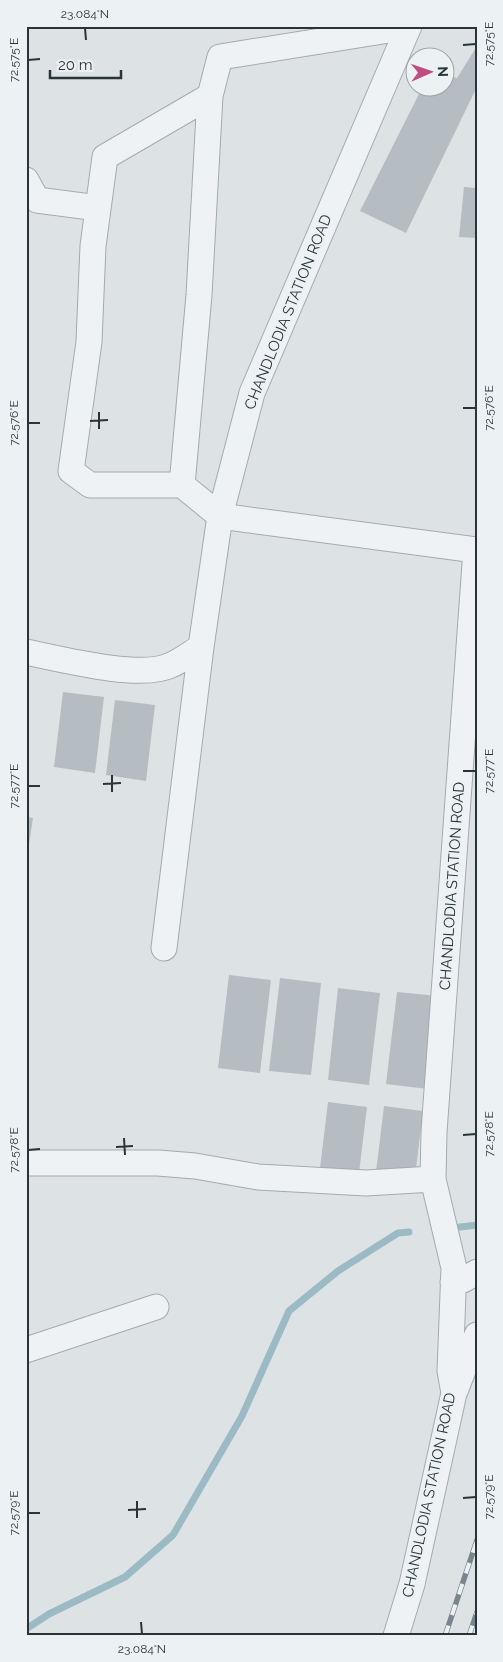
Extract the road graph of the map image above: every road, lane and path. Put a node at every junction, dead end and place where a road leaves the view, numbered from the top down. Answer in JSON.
{"nodes":[{"id":1,"x":408,"y":27,"type":"edge"},
{"id":2,"x":210,"y":96,"type":"junction"},
{"id":3,"x":26,"y":180,"type":"edge"},
{"id":4,"x":98,"y":208,"type":"junction"},
{"id":5,"x":182,"y":485,"type":"junction"},
{"id":6,"x":220,"y":516,"type":"junction"},
{"id":7,"x":200,"y":647,"type":"junction"},
{"id":8,"x":26,"y":652,"type":"edge"},
{"id":9,"x":164,"y":948,"type":"dead end"},
{"id":10,"x":26,"y":1163,"type":"edge"},
{"id":11,"x":433,"y":1178,"type":"junction"},
{"id":12,"x":477,"y":1272,"type":"edge"},
{"id":13,"x":453,"y":1282,"type":"junction"},
{"id":14,"x":156,"y":1307,"type":"dead end"},
{"id":15,"x":477,"y":1335,"type":"edge"},
{"id":16,"x":26,"y":1350,"type":"edge"},
{"id":17,"x":454,"y":1393,"type":"junction"},
{"id":18,"x":396,"y":1636,"type":"edge"}],
"edges":[{"from":1,"to":2,"type":"street"},
{"from":1,"to":6,"type":"street","name":"CHANDLODIA STATION ROAD"},
{"from":2,"to":4,"type":"street"},
{"from":2,"to":5,"type":"street"},
{"from":3,"to":4,"type":"street"},
{"from":4,"to":5,"type":"street"},
{"from":5,"to":6,"type":"street"},
{"from":6,"to":7,"type":"street"},
{"from":6,"to":11,"type":"street","name":"CHANDLODIA STATION ROAD"},
{"from":7,"to":8,"type":"street"},
{"from":7,"to":9,"type":"street"},
{"from":10,"to":11,"type":"street"},
{"from":11,"to":13,"type":"street","name":"CHANDLODIA STATION ROAD"},
{"from":12,"to":13,"type":"street"},
{"from":13,"to":17,"type":"street","name":"CHANDLODIA STATION ROAD"},
{"from":14,"to":16,"type":"street"},
{"from":15,"to":17,"type":"street"},
{"from":17,"to":18,"type":"street","name":"CHANDLODIA STATION ROAD"}]}
